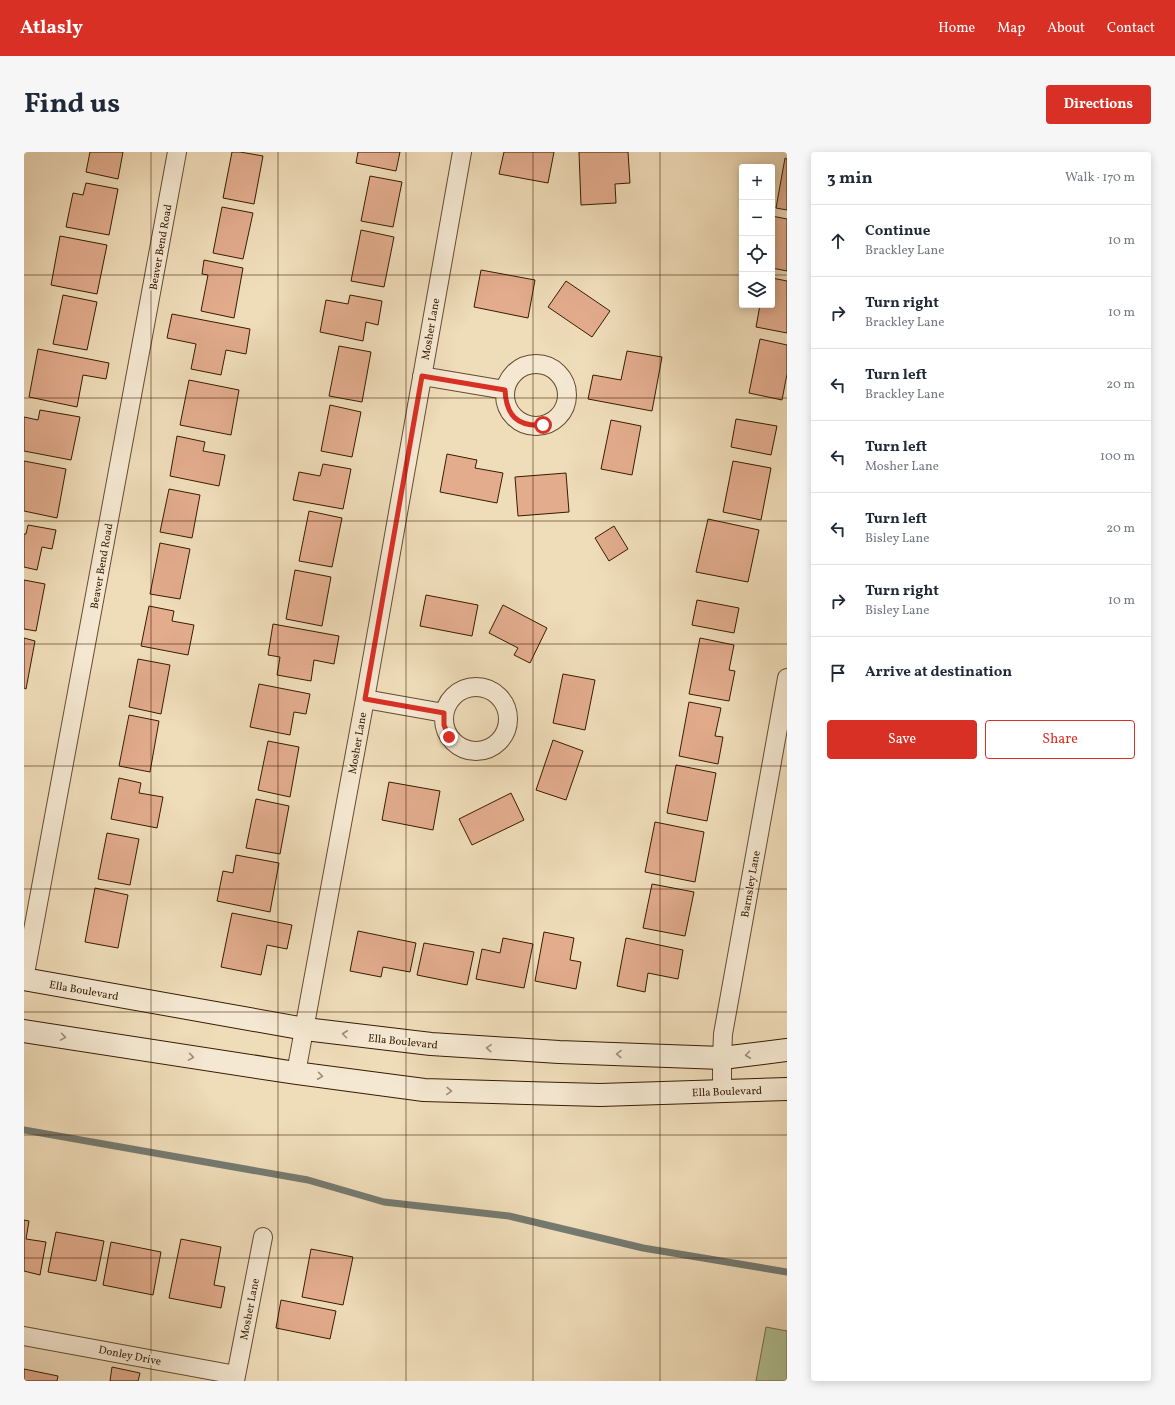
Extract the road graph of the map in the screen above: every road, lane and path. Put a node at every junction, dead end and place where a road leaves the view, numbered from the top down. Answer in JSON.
{"nodes":[{"id":1,"x":177,"y":152,"type":"edge"},
{"id":2,"x":462,"y":152,"type":"edge"},
{"id":3,"x":422,"y":376,"type":"junction"},
{"id":4,"x":505,"y":390,"type":"dead end"},
{"id":5,"x":787,"y":678,"type":"edge"},
{"id":6,"x":365,"y":699,"type":"junction"},
{"id":7,"x":444,"y":713,"type":"dead end"},
{"id":8,"x":24,"y":979,"type":"edge"},
{"id":9,"x":305,"y":1029,"type":"junction"},
{"id":10,"x":24,"y":1031,"type":"edge"},
{"id":11,"x":787,"y":1050,"type":"edge"},
{"id":12,"x":722,"y":1058,"type":"junction"},
{"id":13,"x":296,"y":1073,"type":"junction"},
{"id":14,"x":787,"y":1089,"type":"edge"},
{"id":15,"x":722,"y":1091,"type":"junction"},
{"id":16,"x":263,"y":1237,"type":"dead end"},
{"id":17,"x":24,"y":1336,"type":"edge"},
{"id":18,"x":235,"y":1378,"type":"edge"}],
"edges":[{"from":1,"to":8,"type":"street","name":"Beaver Bend Road"},
{"from":2,"to":3,"type":"street","name":"Mosher Lane"},
{"from":3,"to":4,"type":"street"},
{"from":3,"to":6,"type":"street","name":"Mosher Lane"},
{"from":5,"to":12,"type":"street","name":"Barnsley Lane"},
{"from":6,"to":7,"type":"street"},
{"from":6,"to":9,"type":"street","name":"Mosher Lane"},
{"from":8,"to":9,"type":"main road","name":"Ella Boulevard"},
{"from":12,"to":9,"type":"main road","name":"Ella Boulevard","one_way":true},
{"from":9,"to":13,"type":"street","name":"Mosher Lane"},
{"from":10,"to":13,"type":"main road","name":"Ella Boulevard","one_way":true},
{"from":11,"to":12,"type":"main road","name":"Ella Boulevard","one_way":true},
{"from":12,"to":15,"type":"street","name":"Barnsley Lane"},
{"from":13,"to":15,"type":"main road","name":"Ella Boulevard","one_way":true},
{"from":14,"to":15,"type":"main road","name":"Ella Boulevard"},
{"from":16,"to":18,"type":"street","name":"Mosher Lane"},
{"from":17,"to":18,"type":"street","name":"Donley Drive"}]}
